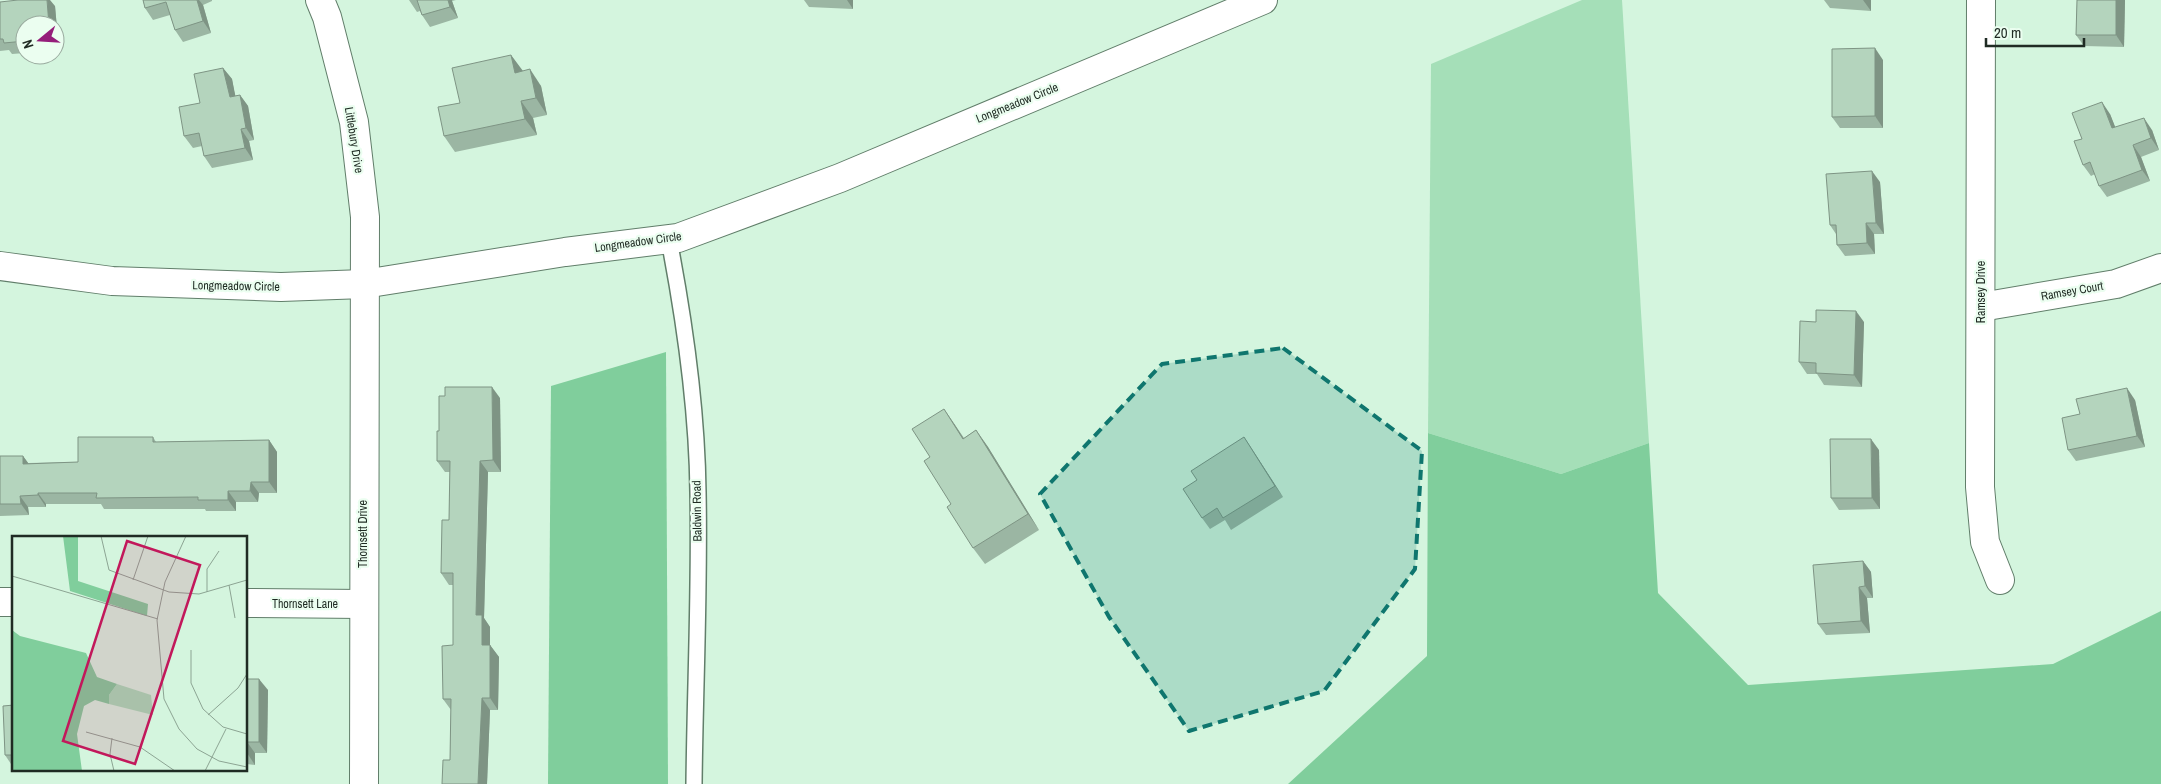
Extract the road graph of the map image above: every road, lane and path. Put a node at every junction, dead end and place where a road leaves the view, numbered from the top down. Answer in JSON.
{"nodes":[{"id":1,"x":320,"y":0,"type":"edge"},
{"id":2,"x":1263,"y":0,"type":"edge"},
{"id":3,"x":1981,"y":0,"type":"edge"},
{"id":4,"x":669,"y":240,"type":"junction"},
{"id":5,"x":0,"y":266,"type":"edge"},
{"id":6,"x":2161,"y":268,"type":"edge"},
{"id":7,"x":364,"y":284,"type":"junction"},
{"id":8,"x":1981,"y":307,"type":"junction"},
{"id":9,"x":2000,"y":580,"type":"dead end"},
{"id":10,"x":248,"y":603,"type":"edge"},
{"id":11,"x":363,"y":604,"type":"junction"},
{"id":12,"x":364,"y":784,"type":"edge"},
{"id":13,"x":694,"y":784,"type":"edge"}],
"edges":[{"from":1,"to":7,"type":"street","name":"Littlebury Drive"},
{"from":2,"to":4,"type":"street","name":"Longmeadow Circle"},
{"from":3,"to":8,"type":"street","name":"Ramsey Drive"},
{"from":4,"to":7,"type":"street","name":"Longmeadow Circle"},
{"from":4,"to":13,"type":"lane","name":"Baldwin Road"},
{"from":5,"to":7,"type":"street","name":"Longmeadow Circle"},
{"from":6,"to":8,"type":"street","name":"Ramsey Court"},
{"from":7,"to":11,"type":"street","name":"Thornsett Drive"},
{"from":8,"to":9,"type":"street","name":"Ramsey Drive"},
{"from":10,"to":11,"type":"street","name":"Thornsett Lane"},
{"from":11,"to":12,"type":"street","name":"Thornsett Drive"}]}
